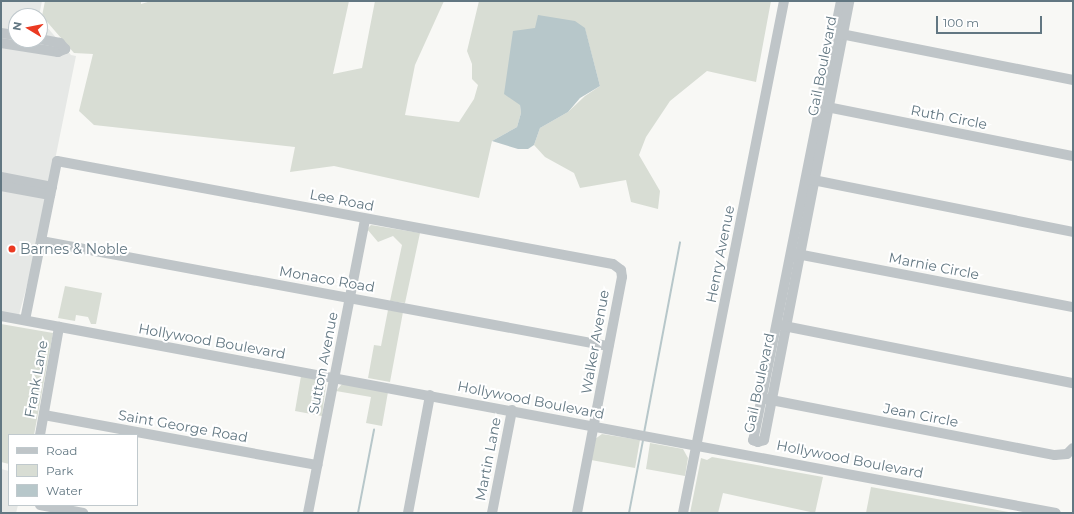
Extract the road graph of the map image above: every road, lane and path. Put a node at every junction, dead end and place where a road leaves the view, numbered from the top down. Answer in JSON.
{"nodes":[{"id":1,"x":784,"y":1,"type":"edge"},
{"id":2,"x":841,"y":1,"type":"edge"},
{"id":3,"x":849,"y":1,"type":"edge"},
{"id":4,"x":838,"y":34,"type":"junction"},
{"id":5,"x":48,"y":41,"type":"edge"},
{"id":6,"x":33,"y":48,"type":"edge"},
{"id":7,"x":1073,"y":80,"type":"edge"},
{"id":8,"x":823,"y":106,"type":"junction"},
{"id":9,"x":1073,"y":156,"type":"edge"},
{"id":10,"x":1,"y":177,"type":"edge"},
{"id":11,"x":809,"y":179,"type":"junction"},
{"id":12,"x":1,"y":186,"type":"edge"},
{"id":13,"x":51,"y":191,"type":"junction"},
{"id":14,"x":365,"y":218,"type":"junction"},
{"id":15,"x":1073,"y":232,"type":"edge"},
{"id":16,"x":41,"y":241,"type":"junction"},
{"id":17,"x":795,"y":253,"type":"junction"},
{"id":18,"x":621,"y":270,"type":"joint"},
{"id":19,"x":350,"y":298,"type":"junction"},
{"id":20,"x":1073,"y":307,"type":"edge"},
{"id":21,"x":1,"y":316,"type":"edge"},
{"id":22,"x":25,"y":320,"type":"junction"},
{"id":23,"x":782,"y":325,"type":"junction"},
{"id":24,"x":59,"y":327,"type":"junction"},
{"id":25,"x":608,"y":346,"type":"junction"},
{"id":26,"x":334,"y":377,"type":"junction"},
{"id":27,"x":1073,"y":383,"type":"edge"},
{"id":28,"x":430,"y":395,"type":"junction"},
{"id":29,"x":767,"y":399,"type":"joint"},
{"id":30,"x":512,"y":410,"type":"junction"},
{"id":31,"x":44,"y":415,"type":"junction"},
{"id":32,"x":594,"y":426,"type":"junction"},
{"id":33,"x":40,"y":434,"type":"edge"},
{"id":34,"x":697,"y":444,"type":"junction"},
{"id":35,"x":1073,"y":448,"type":"edge"},
{"id":36,"x":317,"y":465,"type":"junction"},
{"id":37,"x":45,"y":506,"type":"edge"},
{"id":38,"x":1034,"y":511,"type":"edge"},
{"id":39,"x":83,"y":513,"type":"edge"},
{"id":40,"x":308,"y":513,"type":"edge"},
{"id":41,"x":408,"y":513,"type":"edge"},
{"id":42,"x":492,"y":513,"type":"edge"},
{"id":43,"x":577,"y":513,"type":"edge"},
{"id":44,"x":683,"y":513,"type":"edge"},
{"id":45,"x":1056,"y":513,"type":"edge"}],
"edges":[{"from":1,"to":34,"type":"street","name":"Henry Avenue"},
{"from":2,"to":4,"type":"street","name":"Gail Boulevard"},
{"from":3,"to":4,"type":"street","name":"Gail Boulevard"},
{"from":4,"to":7,"type":"street"},
{"from":4,"to":8,"type":"street","name":"Gail Boulevard"},
{"from":5,"to":6,"type":"street"},
{"from":8,"to":9,"type":"street","name":"Ruth Circle"},
{"from":8,"to":11,"type":"street","name":"Gail Boulevard"},
{"from":10,"to":13,"type":"street"},
{"from":11,"to":15,"type":"street"},
{"from":11,"to":17,"type":"street","name":"Gail Boulevard"},
{"from":12,"to":13,"type":"street"},
{"from":13,"to":14,"type":"street","name":"Lee Road"},
{"from":13,"to":16,"type":"street"},
{"from":14,"to":18,"type":"street","name":"Lee Road"},
{"from":14,"to":19,"type":"street","name":"Sutton Avenue"},
{"from":16,"to":19,"type":"street","name":"Monaco Road"},
{"from":16,"to":22,"type":"street"},
{"from":17,"to":20,"type":"street","name":"Marnie Circle"},
{"from":17,"to":23,"type":"street","name":"Gail Boulevard"},
{"from":18,"to":25,"type":"street","name":"Walker Avenue"},
{"from":19,"to":25,"type":"street","name":"Monaco Road"},
{"from":19,"to":26,"type":"street","name":"Sutton Avenue"},
{"from":21,"to":22,"type":"street","name":"Hollywood Boulevard"},
{"from":22,"to":24,"type":"street","name":"Hollywood Boulevard"},
{"from":23,"to":27,"type":"street"},
{"from":23,"to":29,"type":"street","name":"Gail Boulevard"},
{"from":24,"to":26,"type":"street","name":"Hollywood Boulevard"},
{"from":24,"to":31,"type":"street","name":"Frank Lane"},
{"from":25,"to":32,"type":"street","name":"Walker Avenue"},
{"from":26,"to":28,"type":"street","name":"Hollywood Boulevard"},
{"from":26,"to":36,"type":"street","name":"Sutton Avenue"},
{"from":28,"to":30,"type":"street","name":"Hollywood Boulevard"},
{"from":28,"to":41,"type":"street"},
{"from":29,"to":35,"type":"street","name":"Jean Circle"},
{"from":30,"to":32,"type":"street","name":"Hollywood Boulevard"},
{"from":30,"to":42,"type":"street","name":"Martin Lane"},
{"from":31,"to":33,"type":"street","name":"Frank Lane"},
{"from":31,"to":36,"type":"street","name":"Saint George Road"},
{"from":32,"to":34,"type":"street","name":"Hollywood Boulevard"},
{"from":32,"to":43,"type":"street","name":"Walker Avenue"},
{"from":34,"to":38,"type":"street","name":"Hollywood Boulevard"},
{"from":34,"to":44,"type":"street","name":"Henry Avenue"},
{"from":36,"to":40,"type":"street","name":"Sutton Avenue"},
{"from":37,"to":39,"type":"street"},
{"from":38,"to":45,"type":"street","name":"Hollywood Boulevard"}]}
